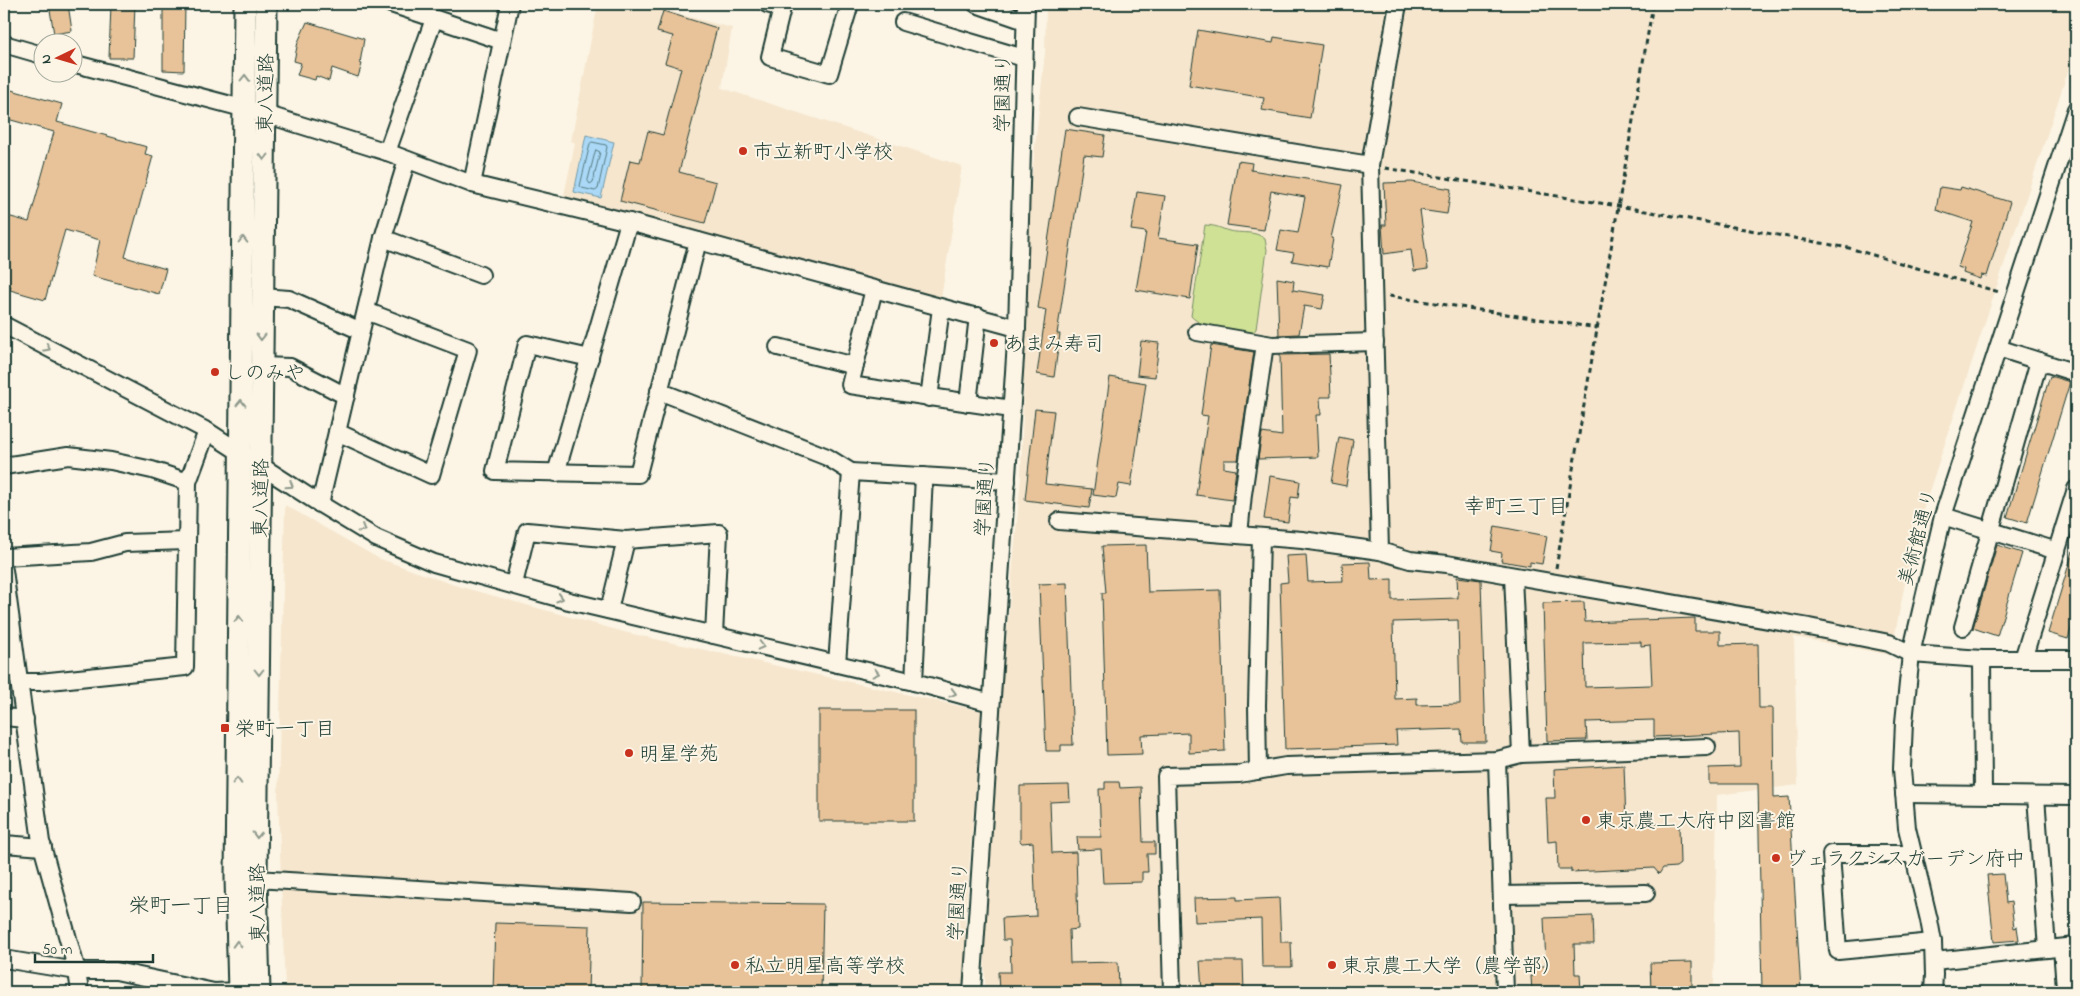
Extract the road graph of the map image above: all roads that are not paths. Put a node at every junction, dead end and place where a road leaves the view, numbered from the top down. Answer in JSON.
{"nodes":[{"id":1,"x":245,"y":4,"type":"edge"},
{"id":2,"x":266,"y":4,"type":"edge"},
{"id":3,"x":391,"y":4,"type":"edge"},
{"id":4,"x":510,"y":4,"type":"edge"},
{"id":5,"x":850,"y":4,"type":"edge"},
{"id":6,"x":976,"y":4,"type":"edge"},
{"id":7,"x":1026,"y":4,"type":"edge"},
{"id":8,"x":1398,"y":4,"type":"edge"},
{"id":9,"x":777,"y":5,"type":"edge"},
{"id":10,"x":434,"y":19,"type":"junction"},
{"id":11,"x":1025,"y":20,"type":"junction"},
{"id":12,"x":903,"y":22,"type":"dead end"},
{"id":13,"x":502,"y":41,"type":"junction"},
{"id":14,"x":4,"y":44,"type":"edge"},
{"id":15,"x":32,"y":52,"type":"edge"},
{"id":16,"x":1024,"y":58,"type":"junction"},
{"id":17,"x":82,"y":66,"type":"edge"},
{"id":18,"x":244,"y":108,"type":"junction"},
{"id":19,"x":2076,"y":108,"type":"edge"},
{"id":20,"x":265,"y":114,"type":"junction"},
{"id":21,"x":1078,"y":117,"type":"dead end"},
{"id":22,"x":2070,"y":149,"type":"edge"},
{"id":23,"x":387,"y":152,"type":"junction"},
{"id":24,"x":407,"y":160,"type":"junction"},
{"id":25,"x":1370,"y":165,"type":"junction"},
{"id":26,"x":472,"y":184,"type":"junction"},
{"id":27,"x":629,"y":222,"type":"junction"},
{"id":28,"x":383,"y":238,"type":"junction"},
{"id":29,"x":698,"y":241,"type":"junction"},
{"id":30,"x":481,"y":275,"type":"dead end"},
{"id":31,"x":874,"y":289,"type":"junction"},
{"id":32,"x":262,"y":298,"type":"junction"},
{"id":33,"x":941,"y":308,"type":"junction"},
{"id":34,"x":366,"y":311,"type":"junction"},
{"id":35,"x":978,"y":316,"type":"junction"},
{"id":36,"x":4,"y":325,"type":"edge"},
{"id":37,"x":1017,"y":328,"type":"junction"},
{"id":38,"x":361,"y":331,"type":"junction"},
{"id":39,"x":1197,"y":332,"type":"dead end"},
{"id":40,"x":1374,"y":342,"type":"junction"},
{"id":41,"x":1265,"y":344,"type":"junction"},
{"id":42,"x":778,"y":347,"type":"dead end"},
{"id":43,"x":1998,"y":348,"type":"junction"},
{"id":44,"x":590,"y":358,"type":"junction"},
{"id":45,"x":2039,"y":361,"type":"junction"},
{"id":46,"x":261,"y":366,"type":"junction"},
{"id":47,"x":854,"y":366,"type":"junction"},
{"id":48,"x":2076,"y":373,"type":"edge"},
{"id":49,"x":659,"y":392,"type":"junction"},
{"id":50,"x":346,"y":396,"type":"junction"},
{"id":51,"x":930,"y":398,"type":"junction"},
{"id":52,"x":968,"y":403,"type":"junction"},
{"id":53,"x":1011,"y":409,"type":"junction"},
{"id":54,"x":207,"y":431,"type":"junction"},
{"id":55,"x":337,"y":432,"type":"junction"},
{"id":56,"x":240,"y":452,"type":"junction"},
{"id":57,"x":4,"y":466,"type":"edge"},
{"id":58,"x":260,"y":466,"type":"junction"},
{"id":59,"x":556,"y":472,"type":"junction"},
{"id":60,"x":851,"y":472,"type":"junction"},
{"id":61,"x":924,"y":476,"type":"junction"},
{"id":62,"x":1007,"y":481,"type":"junction"},
{"id":63,"x":188,"y":482,"type":"junction"},
{"id":64,"x":2076,"y":488,"type":"edge"},
{"id":65,"x":320,"y":504,"type":"junction"},
{"id":66,"x":1942,"y":516,"type":"junction"},
{"id":67,"x":1059,"y":521,"type":"dead end"},
{"id":68,"x":1990,"y":531,"type":"junction"},
{"id":69,"x":1239,"y":535,"type":"junction"},
{"id":70,"x":1261,"y":537,"type":"junction"},
{"id":71,"x":626,"y":540,"type":"junction"},
{"id":72,"x":186,"y":541,"type":"junction"},
{"id":73,"x":1380,"y":551,"type":"junction"},
{"id":74,"x":2057,"y":551,"type":"junction"},
{"id":75,"x":4,"y":557,"type":"edge"},
{"id":76,"x":4,"y":570,"type":"edge"},
{"id":77,"x":1514,"y":576,"type":"junction"},
{"id":78,"x":514,"y":584,"type":"junction"},
{"id":79,"x":609,"y":610,"type":"junction"},
{"id":80,"x":1963,"y":627,"type":"dead end"},
{"id":81,"x":714,"y":634,"type":"junction"},
{"id":82,"x":9,"y":641,"type":"edge"},
{"id":83,"x":1911,"y":654,"type":"junction"},
{"id":84,"x":1982,"y":659,"type":"junction"},
{"id":85,"x":2023,"y":659,"type":"junction"},
{"id":86,"x":2076,"y":660,"type":"edge"},
{"id":87,"x":837,"y":664,"type":"junction"},
{"id":88,"x":20,"y":682,"type":"junction"},
{"id":89,"x":914,"y":682,"type":"junction"},
{"id":90,"x":991,"y":703,"type":"junction"},
{"id":91,"x":4,"y":717,"type":"edge"},
{"id":92,"x":25,"y":719,"type":"junction"},
{"id":93,"x":1707,"y":747,"type":"dead end"},
{"id":94,"x":1521,"y":754,"type":"junction"},
{"id":95,"x":1496,"y":760,"type":"junction"},
{"id":96,"x":1258,"y":771,"type":"junction"},
{"id":97,"x":1904,"y":794,"type":"junction"},
{"id":98,"x":1983,"y":794,"type":"junction"},
{"id":99,"x":2036,"y":796,"type":"junction"},
{"id":100,"x":2076,"y":796,"type":"edge"},
{"id":101,"x":4,"y":844,"type":"edge"},
{"id":102,"x":43,"y":847,"type":"junction"},
{"id":103,"x":1913,"y":854,"type":"junction"},
{"id":104,"x":246,"y":878,"type":"junction"},
{"id":105,"x":1646,"y":893,"type":"dead end"},
{"id":106,"x":1502,"y":895,"type":"junction"},
{"id":107,"x":632,"y":902,"type":"dead end"},
{"id":108,"x":1933,"y":942,"type":"junction"},
{"id":109,"x":2062,"y":948,"type":"edge"},
{"id":110,"x":4,"y":959,"type":"edge"},
{"id":111,"x":1934,"y":961,"type":"junction"},
{"id":112,"x":77,"y":970,"type":"junction"},
{"id":113,"x":2065,"y":988,"type":"dead end"},
{"id":114,"x":80,"y":992,"type":"edge"},
{"id":115,"x":246,"y":992,"type":"edge"},
{"id":116,"x":972,"y":992,"type":"edge"},
{"id":117,"x":1172,"y":992,"type":"edge"},
{"id":118,"x":1505,"y":992,"type":"edge"},
{"id":119,"x":1933,"y":992,"type":"edge"}],
"edges":[{"from":18,"to":1,"type":"main road","name":"東八道路","one_way":true},
{"from":2,"to":20,"type":"main road","name":"東八道路"},
{"from":3,"to":10,"type":"street"},
{"from":4,"to":13,"type":"street"},
{"from":5,"to":9,"type":"street"},
{"from":6,"to":11,"type":"street"},
{"from":7,"to":11,"type":"street","name":"学園通り"},
{"from":8,"to":25,"type":"street"},
{"from":10,"to":13,"type":"street"},
{"from":10,"to":23,"type":"street"},
{"from":11,"to":16,"type":"street","name":"学園通り"},
{"from":12,"to":16,"type":"street"},
{"from":13,"to":26,"type":"street"},
{"from":14,"to":15,"type":"street"},
{"from":16,"to":37,"type":"street","name":"学園通り"},
{"from":17,"to":18,"type":"street"},
{"from":18,"to":20,"type":"street"},
{"from":56,"to":18,"type":"main road","name":"東八道路","one_way":true},
{"from":19,"to":22,"type":"street","name":"美術館通り"},
{"from":20,"to":23,"type":"street"},
{"from":20,"to":32,"type":"main road","name":"東八道路","one_way":true},
{"from":21,"to":25,"type":"street"},
{"from":22,"to":43,"type":"street","name":"美術館通り"},
{"from":23,"to":24,"type":"street"},
{"from":24,"to":26,"type":"street"},
{"from":24,"to":28,"type":"street"},
{"from":25,"to":40,"type":"street"},
{"from":26,"to":27,"type":"street"},
{"from":27,"to":29,"type":"street"},
{"from":27,"to":44,"type":"street"},
{"from":28,"to":30,"type":"street"},
{"from":28,"to":34,"type":"street"},
{"from":29,"to":31,"type":"street"},
{"from":29,"to":49,"type":"street"},
{"from":31,"to":33,"type":"street"},
{"from":31,"to":47,"type":"street"},
{"from":32,"to":38,"type":"street"},
{"from":32,"to":46,"type":"main road","name":"東八道路","one_way":true},
{"from":33,"to":35,"type":"street"},
{"from":33,"to":51,"type":"street"},
{"from":34,"to":38,"type":"street"},
{"from":34,"to":55,"type":"street"},
{"from":35,"to":37,"type":"street"},
{"from":35,"to":52,"type":"street"},
{"from":36,"to":54,"type":"street","one_way":true},
{"from":37,"to":53,"type":"street","name":"学園通り"},
{"from":38,"to":50,"type":"street"},
{"from":39,"to":41,"type":"street"},
{"from":40,"to":41,"type":"street"},
{"from":40,"to":73,"type":"street"},
{"from":41,"to":69,"type":"street"},
{"from":42,"to":47,"type":"street"},
{"from":43,"to":45,"type":"street"},
{"from":43,"to":66,"type":"street","name":"美術館通り"},
{"from":44,"to":59,"type":"street"},
{"from":44,"to":59,"type":"street"},
{"from":45,"to":48,"type":"street"},
{"from":45,"to":68,"type":"street"},
{"from":46,"to":50,"type":"street"},
{"from":46,"to":58,"type":"main road","name":"東八道路"},
{"from":47,"to":51,"type":"street"},
{"from":49,"to":59,"type":"street"},
{"from":49,"to":60,"type":"street"},
{"from":50,"to":55,"type":"street"},
{"from":51,"to":52,"type":"street"},
{"from":52,"to":53,"type":"street"},
{"from":53,"to":62,"type":"street","name":"学園通り"},
{"from":54,"to":56,"type":"street"},
{"from":54,"to":63,"type":"street"},
{"from":55,"to":65,"type":"street"},
{"from":56,"to":58,"type":"street"},
{"from":104,"to":56,"type":"main road","name":"東八道路","one_way":true},
{"from":57,"to":63,"type":"street"},
{"from":58,"to":65,"type":"street","one_way":true},
{"from":58,"to":104,"type":"main road","name":"東八道路","one_way":true},
{"from":60,"to":61,"type":"street"},
{"from":60,"to":87,"type":"street"},
{"from":61,"to":62,"type":"street"},
{"from":61,"to":89,"type":"street"},
{"from":62,"to":90,"type":"street","name":"学園通り"},
{"from":63,"to":72,"type":"street"},
{"from":64,"to":74,"type":"street"},
{"from":65,"to":78,"type":"street","one_way":true},
{"from":66,"to":68,"type":"street"},
{"from":66,"to":83,"type":"street","name":"美術館通り"},
{"from":67,"to":69,"type":"street"},
{"from":68,"to":74,"type":"street"},
{"from":68,"to":80,"type":"street"},
{"from":69,"to":70,"type":"street"},
{"from":70,"to":73,"type":"street"},
{"from":70,"to":96,"type":"street"},
{"from":71,"to":78,"type":"street"},
{"from":71,"to":79,"type":"street"},
{"from":71,"to":81,"type":"street"},
{"from":72,"to":75,"type":"street"},
{"from":72,"to":88,"type":"street"},
{"from":73,"to":77,"type":"street"},
{"from":74,"to":85,"type":"street"},
{"from":76,"to":82,"type":"street"},
{"from":77,"to":83,"type":"street"},
{"from":77,"to":94,"type":"street"},
{"from":78,"to":79,"type":"street","one_way":true},
{"from":79,"to":81,"type":"street"},
{"from":81,"to":87,"type":"street","one_way":true},
{"from":82,"to":88,"type":"street"},
{"from":83,"to":84,"type":"street"},
{"from":83,"to":97,"type":"street","name":"美術館通り"},
{"from":84,"to":85,"type":"street"},
{"from":84,"to":98,"type":"street"},
{"from":85,"to":86,"type":"street"},
{"from":87,"to":89,"type":"street","one_way":true},
{"from":88,"to":92,"type":"street"},
{"from":89,"to":90,"type":"street","one_way":true},
{"from":90,"to":116,"type":"street","name":"学園通り"},
{"from":91,"to":92,"type":"street"},
{"from":92,"to":102,"type":"street"},
{"from":93,"to":94,"type":"street"},
{"from":94,"to":95,"type":"street"},
{"from":95,"to":96,"type":"street"},
{"from":95,"to":106,"type":"street"},
{"from":96,"to":117,"type":"street"},
{"from":97,"to":98,"type":"street"},
{"from":97,"to":103,"type":"street","name":"美術館通り"},
{"from":98,"to":99,"type":"street"},
{"from":99,"to":100,"type":"street"},
{"from":99,"to":109,"type":"street"},
{"from":101,"to":102,"type":"street"},
{"from":102,"to":112,"type":"street"},
{"from":103,"to":108,"type":"street","name":"美術館通り"},
{"from":103,"to":108,"type":"street"},
{"from":104,"to":107,"type":"street"},
{"from":104,"to":115,"type":"main road","name":"東八道路"},
{"from":105,"to":106,"type":"street"},
{"from":106,"to":118,"type":"street"},
{"from":108,"to":111,"type":"street","name":"美術館通り"},
{"from":109,"to":111,"type":"street"},
{"from":109,"to":113,"type":"street"},
{"from":110,"to":112,"type":"street"},
{"from":111,"to":119,"type":"street","name":"美術館通り"},
{"from":112,"to":114,"type":"street"},
{"from":112,"to":115,"type":"street"}]}
